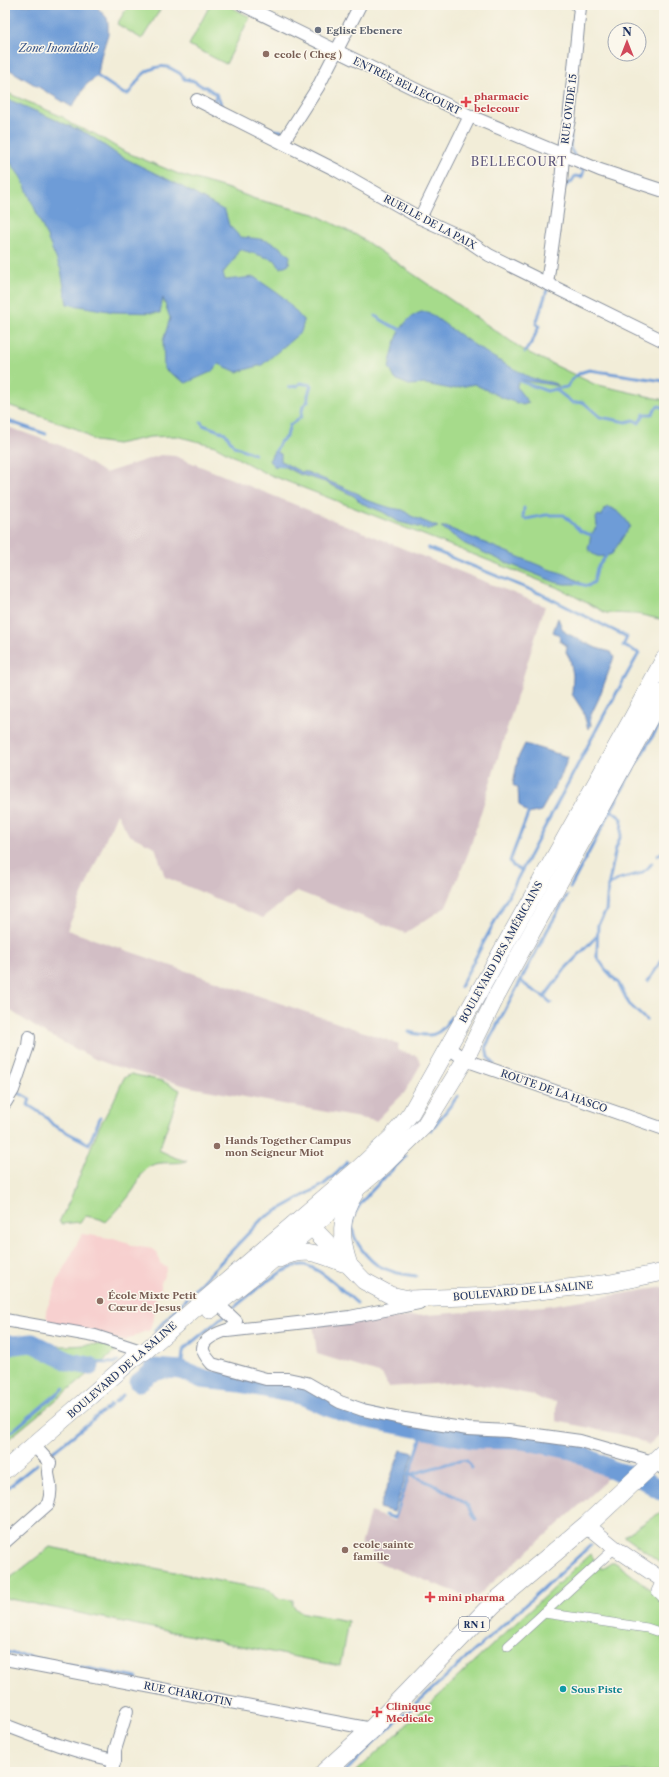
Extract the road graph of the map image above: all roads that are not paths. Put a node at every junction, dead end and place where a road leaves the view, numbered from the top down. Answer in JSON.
{"nodes":[{"id":1,"x":243,"y":5,"type":"edge"},
{"id":2,"x":360,"y":5,"type":"edge"},
{"id":3,"x":577,"y":5,"type":"edge"},
{"id":4,"x":337,"y":51,"type":"junction"},
{"id":5,"x":198,"y":100,"type":"dead end"},
{"id":6,"x":470,"y":116,"type":"junction"},
{"id":7,"x":283,"y":142,"type":"junction"},
{"id":8,"x":563,"y":155,"type":"junction"},
{"id":9,"x":664,"y":191,"type":"edge"},
{"id":10,"x":420,"y":218,"type":"junction"},
{"id":11,"x":547,"y":284,"type":"junction"},
{"id":12,"x":664,"y":341,"type":"edge"},
{"id":13,"x":664,"y":659,"type":"edge"},
{"id":14,"x":664,"y":692,"type":"edge"},
{"id":15,"x":29,"y":1037,"type":"dead end"},
{"id":16,"x":448,"y":1047,"type":"junction"},
{"id":17,"x":465,"y":1060,"type":"junction"},
{"id":18,"x":5,"y":1103,"type":"edge"},
{"id":19,"x":664,"y":1129,"type":"edge"},
{"id":20,"x":360,"y":1185,"type":"junction"},
{"id":21,"x":306,"y":1222,"type":"junction"},
{"id":22,"x":349,"y":1266,"type":"junction"},
{"id":23,"x":262,"y":1269,"type":"junction"},
{"id":24,"x":664,"y":1272,"type":"edge"},
{"id":25,"x":434,"y":1299,"type":"junction"},
{"id":26,"x":218,"y":1304,"type":"junction"},
{"id":27,"x":5,"y":1320,"type":"edge"},
{"id":28,"x":224,"y":1331,"type":"junction"},
{"id":29,"x":144,"y":1355,"type":"junction"},
{"id":30,"x":108,"y":1389,"type":"junction"},
{"id":31,"x":39,"y":1451,"type":"junction"},
{"id":32,"x":651,"y":1468,"type":"edge"},
{"id":33,"x":5,"y":1470,"type":"edge"},
{"id":34,"x":5,"y":1478,"type":"edge"},
{"id":35,"x":587,"y":1525,"type":"junction"},
{"id":36,"x":5,"y":1542,"type":"edge"},
{"id":37,"x":615,"y":1548,"type":"junction"},
{"id":38,"x":663,"y":1580,"type":"edge"},
{"id":39,"x":664,"y":1599,"type":"edge"},
{"id":40,"x":544,"y":1613,"type":"junction"},
{"id":41,"x":664,"y":1637,"type":"edge"},
{"id":42,"x":508,"y":1646,"type":"dead end"},
{"id":43,"x":5,"y":1658,"type":"edge"},
{"id":44,"x":127,"y":1711,"type":"dead end"},
{"id":45,"x":5,"y":1724,"type":"edge"},
{"id":46,"x":372,"y":1729,"type":"junction"},
{"id":47,"x":115,"y":1760,"type":"junction"},
{"id":48,"x":111,"y":1772,"type":"edge"},
{"id":49,"x":325,"y":1772,"type":"edge"}],
"edges":[{"from":1,"to":4,"type":"street","name":"ENTRÉE BELLECOURT"},
{"from":2,"to":4,"type":"street"},
{"from":3,"to":8,"type":"street","name":"RUE OVIDE 15"},
{"from":4,"to":6,"type":"street","name":"ENTRÉE BELLECOURT"},
{"from":4,"to":7,"type":"street"},
{"from":5,"to":7,"type":"street","name":"RUELLE DE LA PAIX"},
{"from":6,"to":8,"type":"street","name":"ENTRÉE BELLECOURT"},
{"from":6,"to":10,"type":"street"},
{"from":7,"to":10,"type":"street","name":"RUELLE DE LA PAIX"},
{"from":8,"to":9,"type":"street","name":"ENTRÉE BELLECOURT"},
{"from":8,"to":11,"type":"street","name":"RUE OVIDE 15"},
{"from":10,"to":11,"type":"street","name":"RUELLE DE LA PAIX"},
{"from":11,"to":12,"type":"street","name":"RUELLE DE LA PAIX"},
{"from":13,"to":16,"type":"main road","name":"BOULEVARD DES AMÉRICAINS"},
{"from":14,"to":17,"type":"main road","name":"BOULEVARD DES AMÉRICAINS"},
{"from":15,"to":18,"type":"street"},
{"from":16,"to":17,"type":"street","name":"ROUTE DE LA HASCO"},
{"from":16,"to":21,"type":"main road","name":"BOULEVARD DES AMÉRICAINS"},
{"from":17,"to":19,"type":"street","name":"ROUTE DE LA HASCO"},
{"from":17,"to":20,"type":"main road","name":"BOULEVARD DES AMÉRICAINS"},
{"from":20,"to":21,"type":"main road","name":"BOULEVARD DES AMÉRICAINS"},
{"from":20,"to":22,"type":"main road"},
{"from":21,"to":22,"type":"main road","name":"BOULEVARD DE LA SALINE"},
{"from":21,"to":23,"type":"main road","name":"BOULEVARD DE LA SALINE"},
{"from":21,"to":29,"type":"main road","name":"BOULEVARD DE LA SALINE"},
{"from":22,"to":23,"type":"main road"},
{"from":22,"to":25,"type":"main road","name":"BOULEVARD DE LA SALINE"},
{"from":23,"to":26,"type":"main road","name":"BOULEVARD DE LA SALINE"},
{"from":24,"to":25,"type":"main road","name":"BOULEVARD DE LA SALINE"},
{"from":25,"to":28,"type":"street"},
{"from":26,"to":28,"type":"street"},
{"from":26,"to":29,"type":"main road","name":"BOULEVARD DE LA SALINE"},
{"from":27,"to":29,"type":"street"},
{"from":28,"to":32,"type":"street"},
{"from":29,"to":30,"type":"main road","name":"BOULEVARD DE LA SALINE"},
{"from":30,"to":31,"type":"main road","name":"BOULEVARD DE LA SALINE"},
{"from":30,"to":33,"type":"main road","name":"BOULEVARD DE LA SALINE"},
{"from":31,"to":34,"type":"main road","name":"BOULEVARD DE LA SALINE"},
{"from":31,"to":36,"type":"street"},
{"from":32,"to":35,"type":"main road","number":"RN 1"},
{"from":35,"to":37,"type":"street"},
{"from":35,"to":46,"type":"main road","number":"RN 1"},
{"from":37,"to":38,"type":"street"},
{"from":37,"to":40,"type":"street"},
{"from":38,"to":39,"type":"street"},
{"from":40,"to":41,"type":"street"},
{"from":40,"to":42,"type":"street"},
{"from":43,"to":46,"type":"street","name":"RUE CHARLOTIN"},
{"from":44,"to":47,"type":"street"},
{"from":45,"to":47,"type":"street"},
{"from":46,"to":49,"type":"main road","number":"RN 1"},
{"from":47,"to":48,"type":"street"}]}
